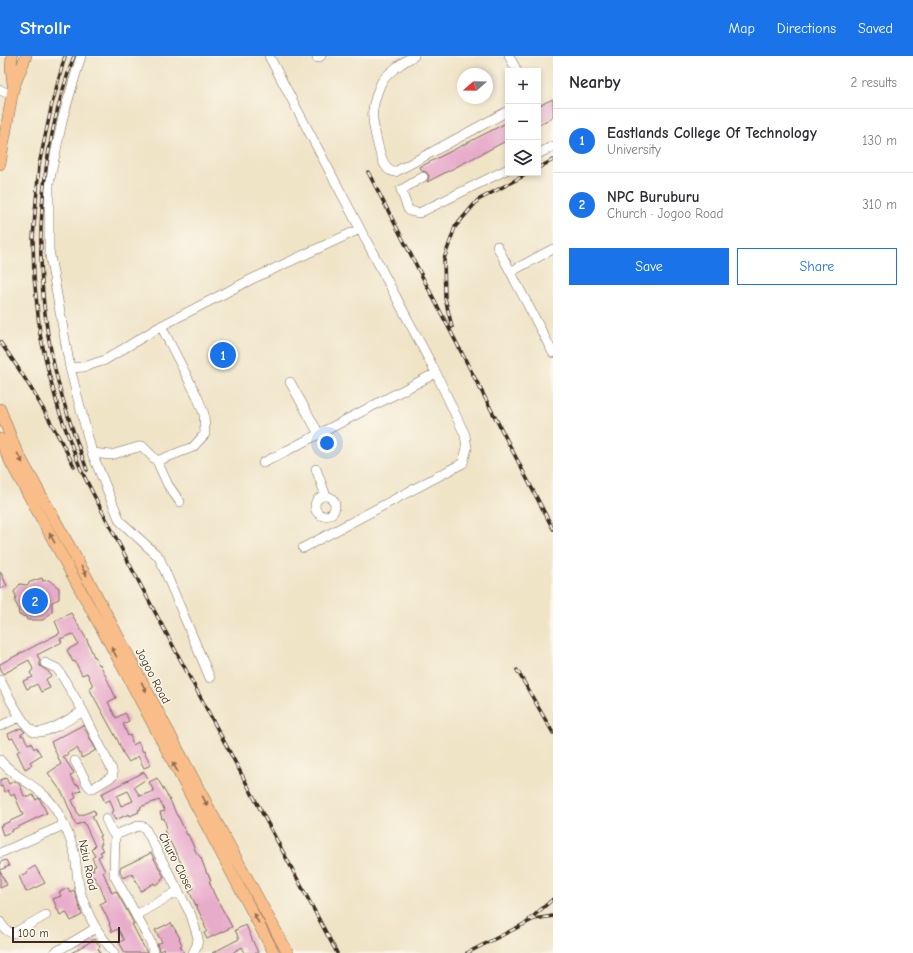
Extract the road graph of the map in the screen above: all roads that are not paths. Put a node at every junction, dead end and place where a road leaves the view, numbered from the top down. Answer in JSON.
{"nodes":[{"id":1,"x":12,"y":56,"type":"edge"},
{"id":2,"x":26,"y":56,"type":"edge"},
{"id":3,"x":81,"y":56,"type":"edge"},
{"id":4,"x":269,"y":56,"type":"edge"},
{"id":5,"x":414,"y":56,"type":"edge"},
{"id":6,"x":509,"y":56,"type":"edge"},
{"id":7,"x":515,"y":68,"type":"edge"},
{"id":8,"x":0,"y":90,"type":"edge"},
{"id":9,"x":13,"y":92,"type":"junction"},
{"id":10,"x":505,"y":113,"type":"edge"},
{"id":11,"x":553,"y":146,"type":"edge"},
{"id":12,"x":541,"y":152,"type":"edge"},
{"id":13,"x":0,"y":164,"type":"edge"},
{"id":14,"x":505,"y":170,"type":"edge"},
{"id":15,"x":423,"y":177,"type":"dead end"},
{"id":16,"x":360,"y":229,"type":"junction"},
{"id":17,"x":497,"y":246,"type":"dead end"},
{"id":18,"x":553,"y":249,"type":"edge"},
{"id":19,"x":512,"y":271,"type":"junction"},
{"id":20,"x":161,"y":326,"type":"junction"},
{"id":21,"x":553,"y":353,"type":"edge"},
{"id":22,"x":70,"y":368,"type":"junction"},
{"id":23,"x":436,"y":373,"type":"junction"},
{"id":24,"x":290,"y":382,"type":"dead end"},
{"id":25,"x":0,"y":409,"type":"edge"},
{"id":26,"x":318,"y":434,"type":"junction"},
{"id":27,"x":0,"y":439,"type":"edge"},
{"id":28,"x":92,"y":453,"type":"junction"},
{"id":29,"x":157,"y":461,"type":"junction"},
{"id":30,"x":263,"y":463,"type":"dead end"},
{"id":31,"x":316,"y":469,"type":"dead end"},
{"id":32,"x":326,"y":496,"type":"junction"},
{"id":33,"x":180,"y":502,"type":"dead end"},
{"id":34,"x":325,"y":517,"type":"junction"},
{"id":35,"x":331,"y":533,"type":"junction"},
{"id":36,"x":303,"y":548,"type":"dead end"},
{"id":37,"x":45,"y":663,"type":"dead end"},
{"id":38,"x":210,"y":678,"type":"dead end"},
{"id":39,"x":0,"y":680,"type":"edge"},
{"id":40,"x":83,"y":711,"type":"junction"},
{"id":41,"x":20,"y":717,"type":"junction"},
{"id":42,"x":0,"y":726,"type":"edge"},
{"id":43,"x":0,"y":760,"type":"edge"},
{"id":44,"x":75,"y":761,"type":"dead end"},
{"id":45,"x":106,"y":819,"type":"dead end"},
{"id":46,"x":64,"y":825,"type":"junction"},
{"id":47,"x":115,"y":835,"type":"junction"},
{"id":48,"x":0,"y":853,"type":"edge"},
{"id":49,"x":178,"y":891,"type":"junction"},
{"id":50,"x":46,"y":915,"type":"dead end"},
{"id":51,"x":136,"y":915,"type":"junction"},
{"id":52,"x":0,"y":922,"type":"edge"},
{"id":53,"x":96,"y":928,"type":"junction"},
{"id":54,"x":54,"y":953,"type":"edge"},
{"id":55,"x":114,"y":953,"type":"edge"},
{"id":56,"x":154,"y":953,"type":"edge"},
{"id":57,"x":193,"y":953,"type":"edge"},
{"id":58,"x":274,"y":953,"type":"edge"},
{"id":59,"x":288,"y":953,"type":"edge"}],
"edges":[{"from":1,"to":9,"type":"main road"},
{"from":2,"to":9,"type":"main road"},
{"from":3,"to":22,"type":"street"},
{"from":4,"to":16,"type":"street"},
{"from":5,"to":10,"type":"street"},
{"from":6,"to":7,"type":"street"},
{"from":8,"to":9,"type":"street"},
{"from":9,"to":13,"type":"main road"},
{"from":11,"to":12,"type":"street"},
{"from":14,"to":15,"type":"street"},
{"from":16,"to":20,"type":"street"},
{"from":16,"to":23,"type":"street"},
{"from":17,"to":19,"type":"street"},
{"from":18,"to":19,"type":"street"},
{"from":19,"to":21,"type":"street"},
{"from":20,"to":22,"type":"street"},
{"from":20,"to":29,"type":"street"},
{"from":22,"to":28,"type":"street"},
{"from":23,"to":26,"type":"street"},
{"from":23,"to":35,"type":"street"},
{"from":24,"to":26,"type":"street"},
{"from":25,"to":59,"type":"main road","name":"Jogoo Road","one_way":true},
{"from":26,"to":30,"type":"street"},
{"from":58,"to":27,"type":"main road","name":"Jogoo Road","one_way":true},
{"from":28,"to":29,"type":"street"},
{"from":28,"to":38,"type":"street"},
{"from":29,"to":33,"type":"street"},
{"from":31,"to":32,"type":"street"},
{"from":32,"to":34,"type":"street"},
{"from":32,"to":34,"type":"street"},
{"from":34,"to":35,"type":"street"},
{"from":35,"to":36,"type":"street"},
{"from":37,"to":40,"type":"street"},
{"from":39,"to":41,"type":"street"},
{"from":40,"to":41,"type":"street"},
{"from":40,"to":44,"type":"street"},
{"from":41,"to":42,"type":"street"},
{"from":43,"to":46,"type":"street","name":"Nziu Road"},
{"from":45,"to":47,"type":"street"},
{"from":46,"to":48,"type":"street"},
{"from":46,"to":53,"type":"street","name":"Nziu Road"},
{"from":47,"to":49,"type":"street","name":"Churo Close"},
{"from":47,"to":51,"type":"street"},
{"from":49,"to":51,"type":"street"},
{"from":49,"to":57,"type":"street","name":"Churo Close"},
{"from":50,"to":52,"type":"street"},
{"from":51,"to":56,"type":"street"},
{"from":53,"to":54,"type":"street"},
{"from":53,"to":55,"type":"street","name":"Nziu Road"}]}
